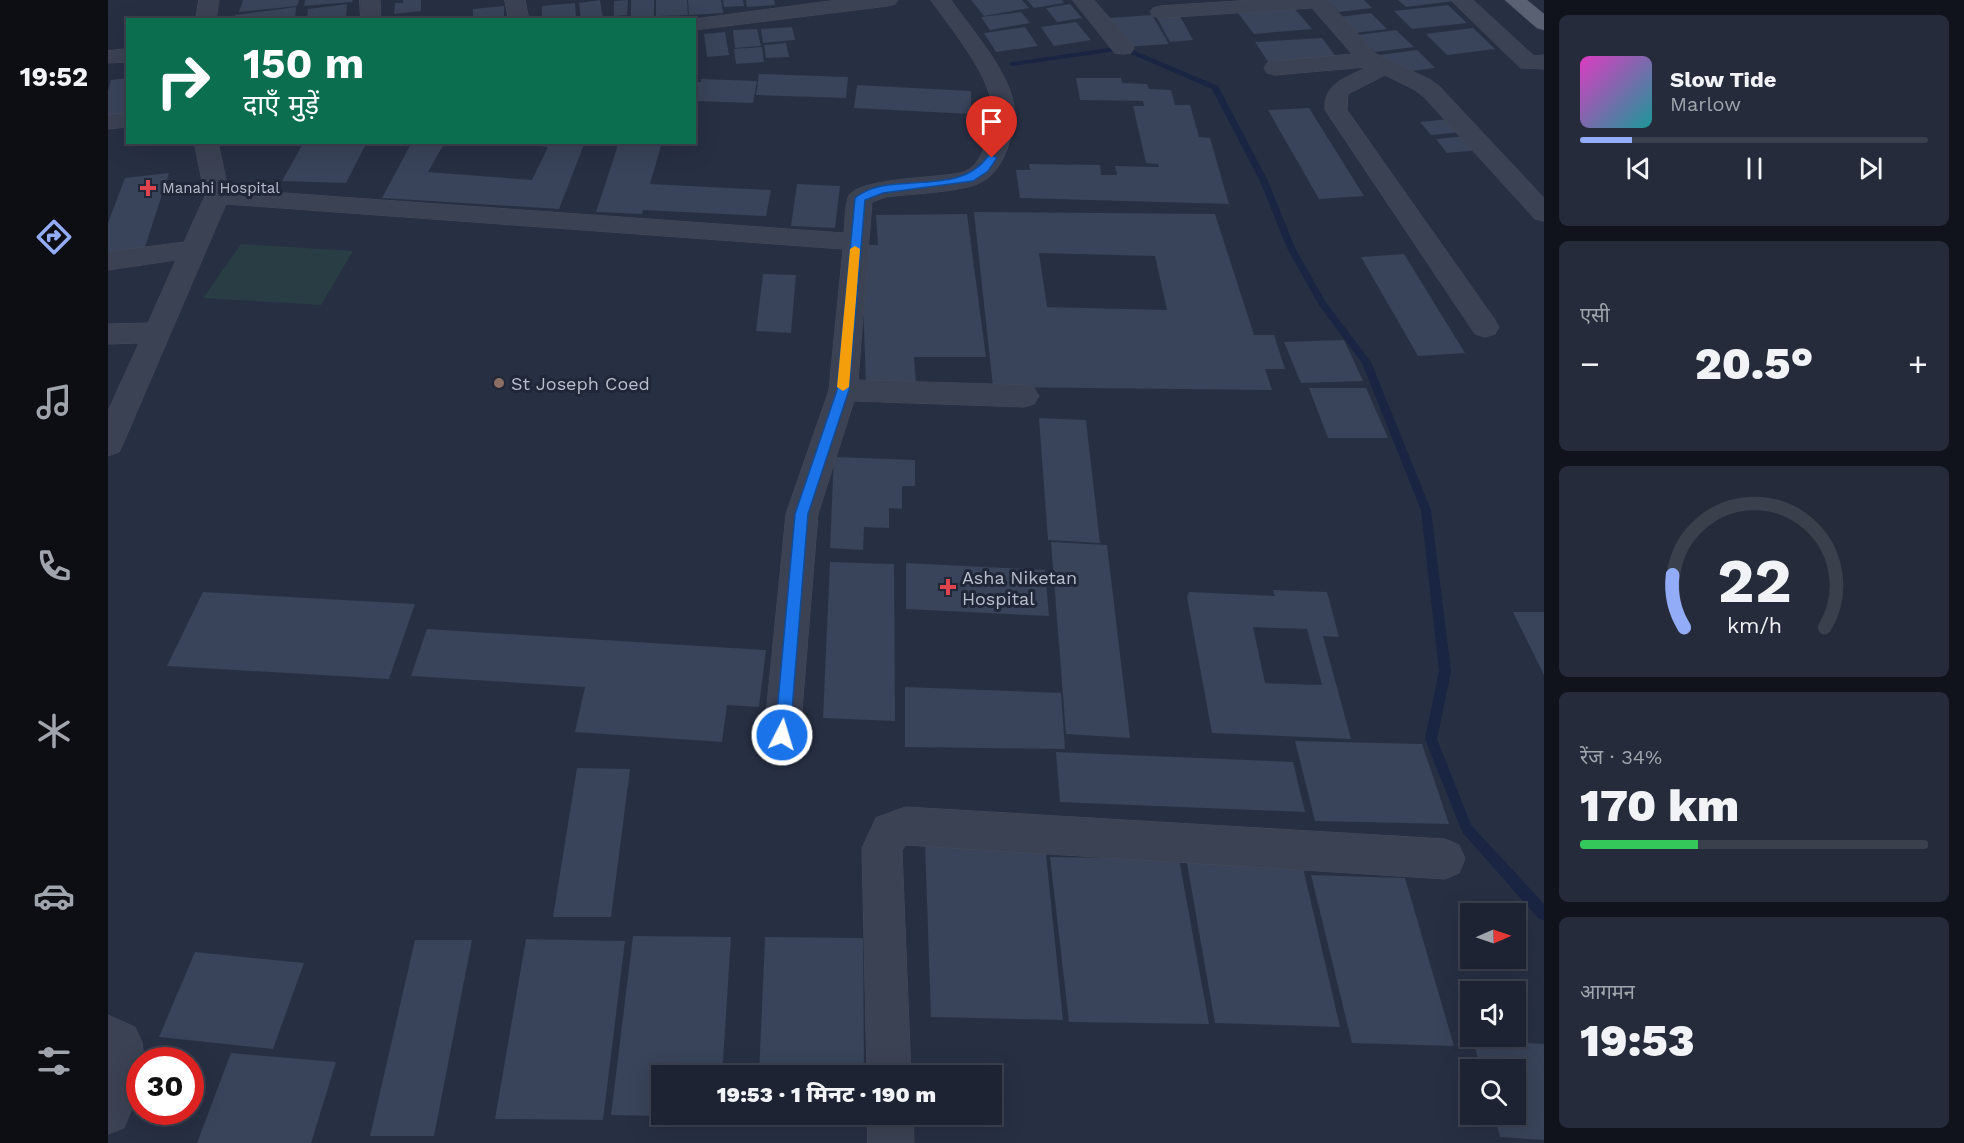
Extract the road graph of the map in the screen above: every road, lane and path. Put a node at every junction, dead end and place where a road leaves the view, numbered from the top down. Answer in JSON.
{"nodes":[{"id":1,"x":209,"y":0,"type":"edge"},
{"id":2,"x":370,"y":0,"type":"edge"},
{"id":3,"x":516,"y":0,"type":"edge"},
{"id":4,"x":888,"y":0,"type":"edge"},
{"id":5,"x":940,"y":0,"type":"edge"},
{"id":6,"x":1083,"y":0,"type":"edge"},
{"id":7,"x":1461,"y":0,"type":"edge"},
{"id":8,"x":1515,"y":0,"type":"edge"},
{"id":9,"x":1317,"y":1,"type":"edge"},
{"id":10,"x":1160,"y":12,"type":"dead end"},
{"id":11,"x":206,"y":18,"type":"edge"},
{"id":12,"x":371,"y":18,"type":"edge"},
{"id":13,"x":519,"y":18,"type":"edge"},
{"id":14,"x":696,"y":24,"type":"edge"},
{"id":15,"x":1544,"y":24,"type":"edge"},
{"id":16,"x":1123,"y":48,"type":"dead end"},
{"id":17,"x":126,"y":55,"type":"edge"},
{"id":18,"x":108,"y":57,"type":"edge"},
{"id":19,"x":1544,"y":62,"type":"edge"},
{"id":20,"x":1376,"y":63,"type":"junction"},
{"id":21,"x":1275,"y":68,"type":"dead end"},
{"id":22,"x":126,"y":120,"type":"edge"},
{"id":23,"x":108,"y":122,"type":"edge"},
{"id":24,"x":206,"y":144,"type":"edge"},
{"id":25,"x":217,"y":196,"type":"junction"},
{"id":26,"x":1544,"y":213,"type":"edge"},
{"id":27,"x":855,"y":242,"type":"junction"},
{"id":28,"x":193,"y":249,"type":"junction"},
{"id":29,"x":108,"y":261,"type":"edge"},
{"id":30,"x":1485,"y":327,"type":"dead end"},
{"id":31,"x":157,"y":332,"type":"junction"},
{"id":32,"x":108,"y":334,"type":"edge"},
{"id":33,"x":843,"y":390,"type":"junction"},
{"id":34,"x":1024,"y":396,"type":"dead end"},
{"id":35,"x":108,"y":444,"type":"edge"},
{"id":36,"x":782,"y":735,"type":"dead end"},
{"id":37,"x":1445,"y":859,"type":"dead end"},
{"id":38,"x":108,"y":1037,"type":"edge"},
{"id":39,"x":889,"y":1065,"type":"edge"},
{"id":40,"x":108,"y":1112,"type":"edge"},
{"id":41,"x":890,"y":1125,"type":"edge"},
{"id":42,"x":891,"y":1143,"type":"edge"}],
"edges":[{"from":1,"to":11,"type":"street"},
{"from":2,"to":12,"type":"street"},
{"from":3,"to":13,"type":"street"},
{"from":4,"to":14,"type":"street"},
{"from":5,"to":27,"type":"street"},
{"from":6,"to":16,"type":"street"},
{"from":7,"to":19,"type":"street"},
{"from":8,"to":15,"type":"main road"},
{"from":9,"to":10,"type":"street"},
{"from":9,"to":20,"type":"street"},
{"from":17,"to":18,"type":"street"},
{"from":20,"to":21,"type":"street"},
{"from":20,"to":26,"type":"street"},
{"from":20,"to":30,"type":"street"},
{"from":22,"to":23,"type":"street"},
{"from":24,"to":25,"type":"street"},
{"from":25,"to":27,"type":"street"},
{"from":25,"to":28,"type":"street"},
{"from":27,"to":33,"type":"street"},
{"from":28,"to":29,"type":"street"},
{"from":28,"to":31,"type":"street"},
{"from":31,"to":32,"type":"street"},
{"from":31,"to":35,"type":"street"},
{"from":33,"to":34,"type":"street"},
{"from":33,"to":36,"type":"street"},
{"from":37,"to":39,"type":"street"},
{"from":38,"to":40,"type":"street"},
{"from":41,"to":42,"type":"street"}]}
